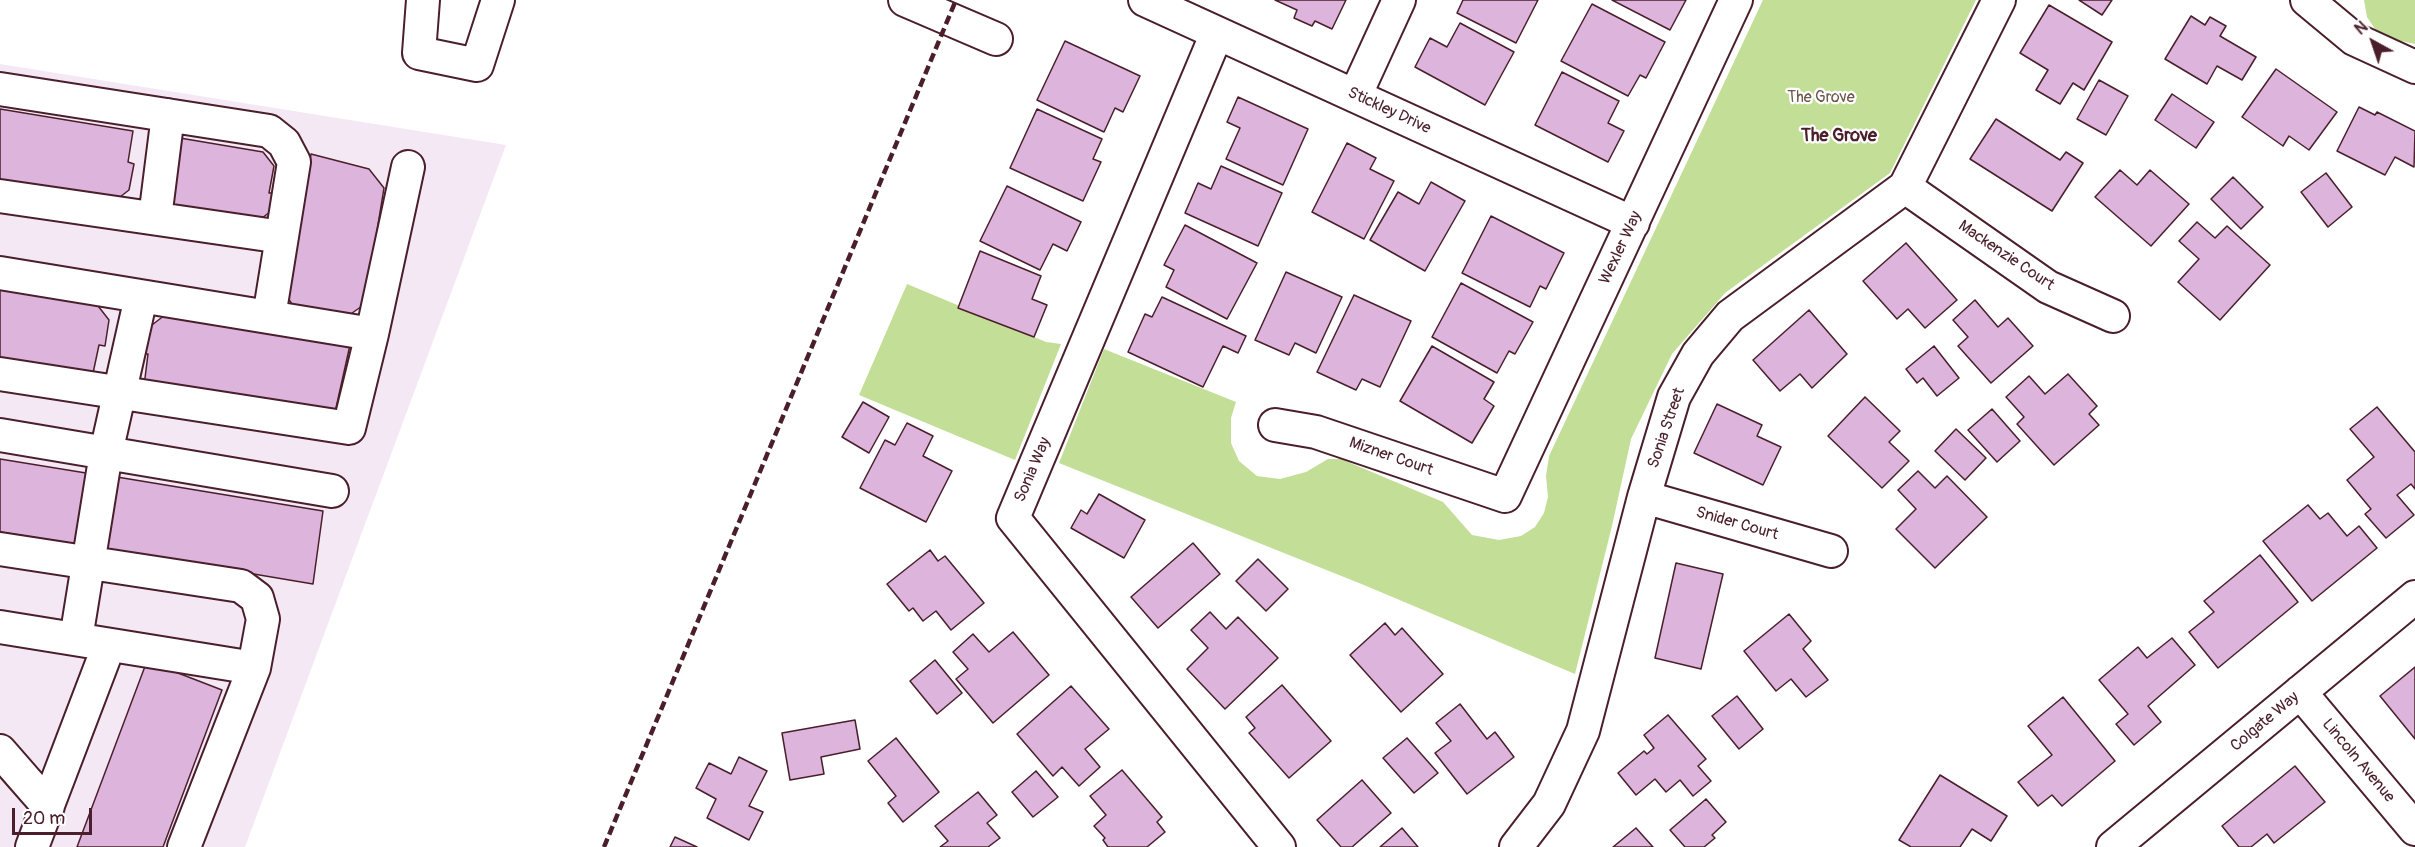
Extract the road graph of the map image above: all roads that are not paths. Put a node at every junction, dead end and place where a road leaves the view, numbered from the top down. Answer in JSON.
{"nodes":[{"id":1,"x":423,"y":0,"type":"edge"},
{"id":2,"x":498,"y":0,"type":"edge"},
{"id":3,"x":905,"y":0,"type":"edge"},
{"id":4,"x":1145,"y":0,"type":"edge"},
{"id":5,"x":1399,"y":0,"type":"edge"},
{"id":6,"x":1736,"y":0,"type":"edge"},
{"id":7,"x":1999,"y":0,"type":"edge"},
{"id":8,"x":2307,"y":0,"type":"edge"},
{"id":9,"x":1217,"y":33,"type":"junction"},
{"id":10,"x":996,"y":39,"type":"dead end"},
{"id":11,"x":2415,"y":67,"type":"edge"},
{"id":12,"x":0,"y":89,"type":"edge"},
{"id":13,"x":1355,"y":96,"type":"junction"},
{"id":14,"x":168,"y":115,"type":"junction"},
{"id":15,"x":408,"y":166,"type":"dead end"},
{"id":16,"x":1905,"y":187,"type":"junction"},
{"id":17,"x":0,"y":196,"type":"edge"},
{"id":18,"x":155,"y":218,"type":"junction"},
{"id":19,"x":1633,"y":223,"type":"junction"},
{"id":20,"x":282,"y":237,"type":"junction"},
{"id":21,"x":0,"y":273,"type":"edge"},
{"id":22,"x":141,"y":297,"type":"junction"},
{"id":23,"x":2113,"y":316,"type":"dead end"},
{"id":24,"x":269,"y":317,"type":"junction"},
{"id":25,"x":372,"y":334,"type":"junction"},
{"id":26,"x":0,"y":374,"type":"edge"},
{"id":27,"x":119,"y":394,"type":"junction"},
{"id":28,"x":1275,"y":425,"type":"dead end"},
{"id":29,"x":0,"y":435,"type":"edge"},
{"id":30,"x":106,"y":453,"type":"junction"},
{"id":31,"x":332,"y":491,"type":"dead end"},
{"id":32,"x":1505,"y":496,"type":"joint"},
{"id":33,"x":1644,"y":497,"type":"junction"},
{"id":34,"x":0,"y":549,"type":"edge"},
{"id":35,"x":1831,"y":551,"type":"dead end"},
{"id":36,"x":88,"y":562,"type":"junction"},
{"id":37,"x":2415,"y":597,"type":"edge"},
{"id":38,"x":0,"y":627,"type":"edge"},
{"id":39,"x":76,"y":639,"type":"junction"},
{"id":40,"x":109,"y":645,"type":"junction"},
{"id":41,"x":254,"y":668,"type":"junction"},
{"id":42,"x":2300,"y":692,"type":"junction"},
{"id":43,"x":0,"y":751,"type":"edge"},
{"id":44,"x":48,"y":806,"type":"junction"},
{"id":45,"x":2415,"y":829,"type":"edge"},
{"id":46,"x":32,"y":847,"type":"edge"},
{"id":47,"x":184,"y":847,"type":"edge"},
{"id":48,"x":1279,"y":847,"type":"edge"},
{"id":49,"x":1516,"y":847,"type":"edge"},
{"id":50,"x":2114,"y":847,"type":"edge"}],
"edges":[{"from":1,"to":2,"type":"street"},
{"from":3,"to":10,"type":"street"},
{"from":4,"to":9,"type":"street","name":"Stickley Drive"},
{"from":5,"to":13,"type":"street"},
{"from":6,"to":19,"type":"street","name":"Wexler Way"},
{"from":7,"to":16,"type":"street","name":"Sonia Street"},
{"from":8,"to":11,"type":"street"},
{"from":9,"to":13,"type":"street","name":"Stickley Drive"},
{"from":9,"to":48,"type":"street","name":"Sonia Way"},
{"from":12,"to":14,"type":"street"},
{"from":13,"to":19,"type":"street","name":"Stickley Drive"},
{"from":14,"to":18,"type":"street"},
{"from":14,"to":20,"type":"street"},
{"from":15,"to":25,"type":"street"},
{"from":16,"to":23,"type":"street","name":"Mackenzie Court"},
{"from":16,"to":33,"type":"street","name":"Sonia Street"},
{"from":17,"to":18,"type":"street"},
{"from":18,"to":20,"type":"street"},
{"from":19,"to":32,"type":"street","name":"Wexler Way"},
{"from":20,"to":24,"type":"street"},
{"from":21,"to":22,"type":"street"},
{"from":22,"to":24,"type":"street"},
{"from":22,"to":27,"type":"street"},
{"from":24,"to":25,"type":"street"},
{"from":25,"to":27,"type":"street"},
{"from":26,"to":27,"type":"street"},
{"from":27,"to":30,"type":"street"},
{"from":28,"to":32,"type":"street","name":"Mizner Court"},
{"from":29,"to":30,"type":"street"},
{"from":30,"to":31,"type":"street"},
{"from":30,"to":36,"type":"street"},
{"from":33,"to":35,"type":"street","name":"Snider Court"},
{"from":33,"to":49,"type":"street","name":"Sonia Street"},
{"from":34,"to":36,"type":"street"},
{"from":36,"to":39,"type":"street"},
{"from":36,"to":41,"type":"street"},
{"from":37,"to":42,"type":"street","name":"Colgate Way"},
{"from":38,"to":39,"type":"street"},
{"from":39,"to":40,"type":"street"},
{"from":40,"to":41,"type":"street"},
{"from":40,"to":44,"type":"street"},
{"from":41,"to":47,"type":"street"},
{"from":42,"to":45,"type":"street","name":"Lincoln Avenue"},
{"from":42,"to":50,"type":"street","name":"Colgate Way"},
{"from":43,"to":44,"type":"street"},
{"from":44,"to":46,"type":"street"}]}
